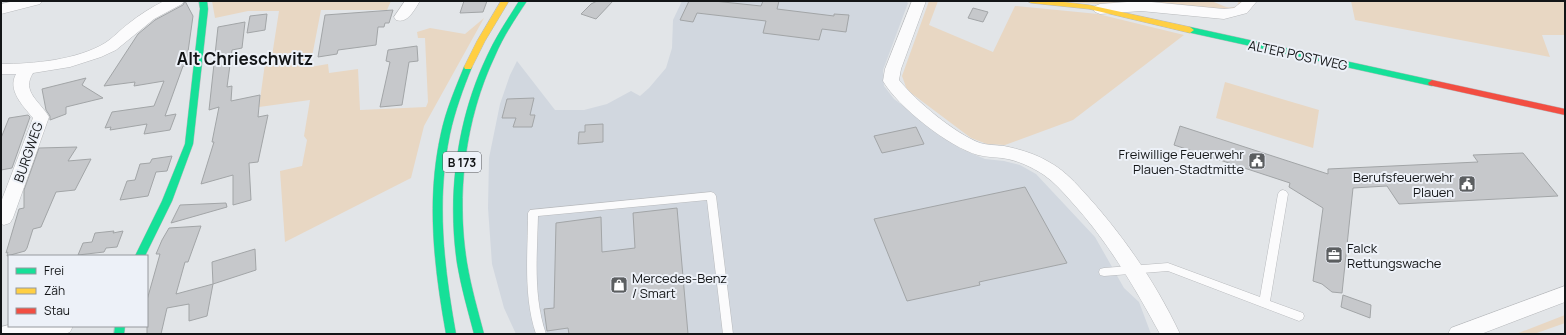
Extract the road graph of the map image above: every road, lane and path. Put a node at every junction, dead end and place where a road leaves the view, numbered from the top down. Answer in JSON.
{"nodes":[{"id":1,"x":35,"y":1,"type":"edge"},
{"id":2,"x":177,"y":1,"type":"edge"},
{"id":3,"x":203,"y":1,"type":"edge"},
{"id":4,"x":413,"y":1,"type":"edge"},
{"id":5,"x":505,"y":1,"type":"edge"},
{"id":6,"x":523,"y":1,"type":"edge"},
{"id":7,"x":919,"y":1,"type":"edge"},
{"id":8,"x":1031,"y":1,"type":"edge"},
{"id":9,"x":1250,"y":1,"type":"edge"},
{"id":10,"x":1,"y":9,"type":"edge"},
{"id":11,"x":1100,"y":9,"type":"junction"},
{"id":12,"x":401,"y":17,"type":"dead end"},
{"id":13,"x":28,"y":68,"type":"junction"},
{"id":14,"x":1,"y":69,"type":"edge"},
{"id":15,"x":1565,"y":112,"type":"edge"},
{"id":16,"x":1283,"y":194,"type":"dead end"},
{"id":17,"x":4,"y":218,"type":"dead end"},
{"id":18,"x":141,"y":255,"type":"edge"},
{"id":19,"x":1133,"y":269,"type":"junction"},
{"id":20,"x":1104,"y":272,"type":"dead end"},
{"id":21,"x":1565,"y":294,"type":"edge"},
{"id":22,"x":1264,"y":303,"type":"junction"},
{"id":23,"x":1299,"y":316,"type":"dead end"},
{"id":24,"x":56,"y":327,"type":"edge"},
{"id":25,"x":7,"y":334,"type":"edge"},
{"id":26,"x":451,"y":334,"type":"edge"},
{"id":27,"x":479,"y":334,"type":"edge"},
{"id":28,"x":541,"y":334,"type":"edge"},
{"id":29,"x":728,"y":334,"type":"edge"},
{"id":30,"x":1170,"y":334,"type":"edge"},
{"id":31,"x":1458,"y":334,"type":"edge"}],
"edges":[{"from":1,"to":10,"type":"street"},
{"from":2,"to":13,"type":"street"},
{"from":3,"to":18,"type":"main road"},
{"from":4,"to":12,"type":"street"},
{"from":5,"to":26,"type":"main road","number":"B 173"},
{"from":6,"to":27,"type":"main road","number":"B 173"},
{"from":7,"to":19,"type":"street"},
{"from":8,"to":11,"type":"main road","name":"ALTER POSTWEG"},
{"from":9,"to":11,"type":"street"},
{"from":11,"to":15,"type":"main road","name":"ALTER POSTWEG"},
{"from":13,"to":14,"type":"street"},
{"from":13,"to":17,"type":"street","name":"BURGWEG"},
{"from":16,"to":22,"type":"lane"},
{"from":19,"to":20,"type":"lane"},
{"from":19,"to":22,"type":"lane"},
{"from":19,"to":30,"type":"street"},
{"from":21,"to":31,"type":"street"},
{"from":22,"to":23,"type":"lane"},
{"from":24,"to":25,"type":"street"},
{"from":28,"to":29,"type":"lane"}]}
